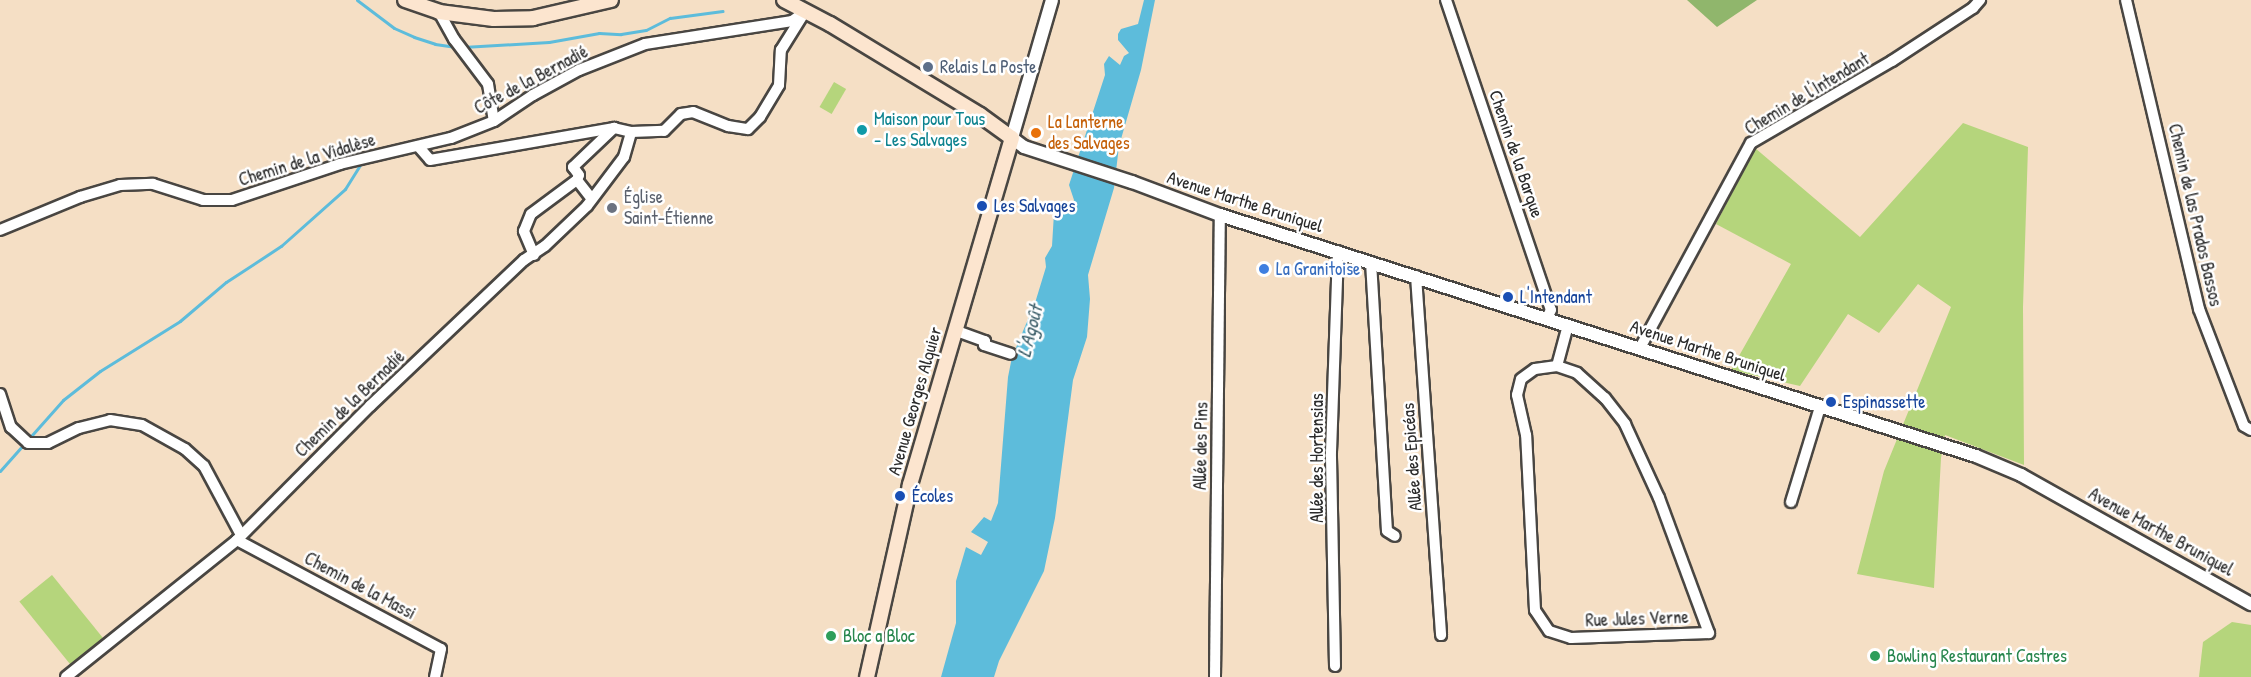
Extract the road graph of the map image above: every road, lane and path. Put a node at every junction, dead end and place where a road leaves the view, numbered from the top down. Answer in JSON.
{"nodes":[{"id":1,"x":405,"y":0,"type":"edge"},
{"id":2,"x":611,"y":0,"type":"edge"},
{"id":3,"x":1052,"y":0,"type":"edge"},
{"id":4,"x":1446,"y":0,"type":"edge"},
{"id":5,"x":1980,"y":0,"type":"edge"},
{"id":6,"x":2127,"y":0,"type":"edge"},
{"id":7,"x":796,"y":8,"type":"edge"},
{"id":8,"x":440,"y":12,"type":"junction"},
{"id":9,"x":494,"y":121,"type":"junction"},
{"id":10,"x":614,"y":128,"type":"junction"},
{"id":11,"x":631,"y":132,"type":"junction"},
{"id":12,"x":1012,"y":138,"type":"junction"},
{"id":13,"x":417,"y":146,"type":"junction"},
{"id":14,"x":578,"y":180,"type":"junction"},
{"id":15,"x":592,"y":199,"type":"junction"},
{"id":16,"x":1220,"y":215,"type":"junction"},
{"id":17,"x":0,"y":230,"type":"edge"},
{"id":18,"x":1338,"y":251,"type":"junction"},
{"id":19,"x":534,"y":255,"type":"junction"},
{"id":20,"x":1371,"y":262,"type":"junction"},
{"id":21,"x":1416,"y":276,"type":"junction"},
{"id":22,"x":1547,"y":318,"type":"junction"},
{"id":23,"x":1568,"y":326,"type":"junction"},
{"id":24,"x":954,"y":330,"type":"junction"},
{"id":25,"x":1640,"y":348,"type":"junction"},
{"id":26,"x":1011,"y":354,"type":"dead end"},
{"id":27,"x":1557,"y":366,"type":"junction"},
{"id":28,"x":0,"y":394,"type":"edge"},
{"id":29,"x":1820,"y":407,"type":"junction"},
{"id":30,"x":2251,"y":430,"type":"edge"},
{"id":31,"x":1791,"y":502,"type":"dead end"},
{"id":32,"x":1395,"y":536,"type":"dead end"},
{"id":33,"x":239,"y":538,"type":"junction"},
{"id":34,"x":2251,"y":604,"type":"edge"},
{"id":35,"x":1441,"y":635,"type":"dead end"},
{"id":36,"x":1335,"y":666,"type":"dead end"},
{"id":37,"x":66,"y":677,"type":"edge"},
{"id":38,"x":435,"y":677,"type":"edge"},
{"id":39,"x":867,"y":677,"type":"edge"},
{"id":40,"x":1215,"y":677,"type":"edge"}],
"edges":[{"from":1,"to":8,"type":"main road"},
{"from":2,"to":8,"type":"main road"},
{"from":3,"to":12,"type":"street"},
{"from":4,"to":22,"type":"street","name":"Chemin de la Barque"},
{"from":5,"to":25,"type":"street","name":"Chemin de l'Intendant"},
{"from":6,"to":30,"type":"street","name":"Chemin de las Prados Bassos"},
{"from":7,"to":9,"type":"street","name":"Côte de la Bernadié"},
{"from":7,"to":11,"type":"street"},
{"from":7,"to":12,"type":"main road"},
{"from":8,"to":9,"type":"street"},
{"from":9,"to":13,"type":"street","name":"Côte de la Bernadié"},
{"from":10,"to":11,"type":"street"},
{"from":10,"to":13,"type":"street"},
{"from":10,"to":14,"type":"street"},
{"from":11,"to":15,"type":"street","name":"Chemin de la Bernadié"},
{"from":12,"to":16,"type":"street","name":"Avenue Marthe Bruniquel"},
{"from":12,"to":24,"type":"main road","name":"Avenue Georges Alquier"},
{"from":13,"to":17,"type":"street","name":"Chemin de la Vidalèse"},
{"from":14,"to":15,"type":"street"},
{"from":14,"to":19,"type":"street"},
{"from":15,"to":19,"type":"street","name":"Chemin de la Bernadié"},
{"from":16,"to":18,"type":"street","name":"Avenue Marthe Bruniquel"},
{"from":16,"to":40,"type":"street","name":"Allée des Pins"},
{"from":18,"to":20,"type":"street","name":"Avenue Marthe Bruniquel"},
{"from":18,"to":36,"type":"street","name":"Allée des Hortensias"},
{"from":19,"to":33,"type":"street","name":"Chemin de la Bernadié"},
{"from":20,"to":21,"type":"street","name":"Avenue Marthe Bruniquel"},
{"from":20,"to":32,"type":"street"},
{"from":21,"to":22,"type":"street","name":"Avenue Marthe Bruniquel"},
{"from":21,"to":35,"type":"street","name":"Allée des Epicéas"},
{"from":22,"to":23,"type":"street","name":"Avenue Marthe Bruniquel"},
{"from":23,"to":25,"type":"street","name":"Avenue Marthe Bruniquel"},
{"from":23,"to":27,"type":"street"},
{"from":24,"to":26,"type":"street"},
{"from":24,"to":39,"type":"main road","name":"Avenue Georges Alquier"},
{"from":25,"to":29,"type":"street","name":"Avenue Marthe Bruniquel"},
{"from":27,"to":27,"type":"street","name":"Rue Jules Verne"},
{"from":28,"to":33,"type":"street"},
{"from":29,"to":31,"type":"street"},
{"from":29,"to":34,"type":"street","name":"Avenue Marthe Bruniquel"},
{"from":33,"to":37,"type":"street","name":"Chemin de la Bernadié"},
{"from":33,"to":38,"type":"street","name":"Chemin de la Massi"}]}
